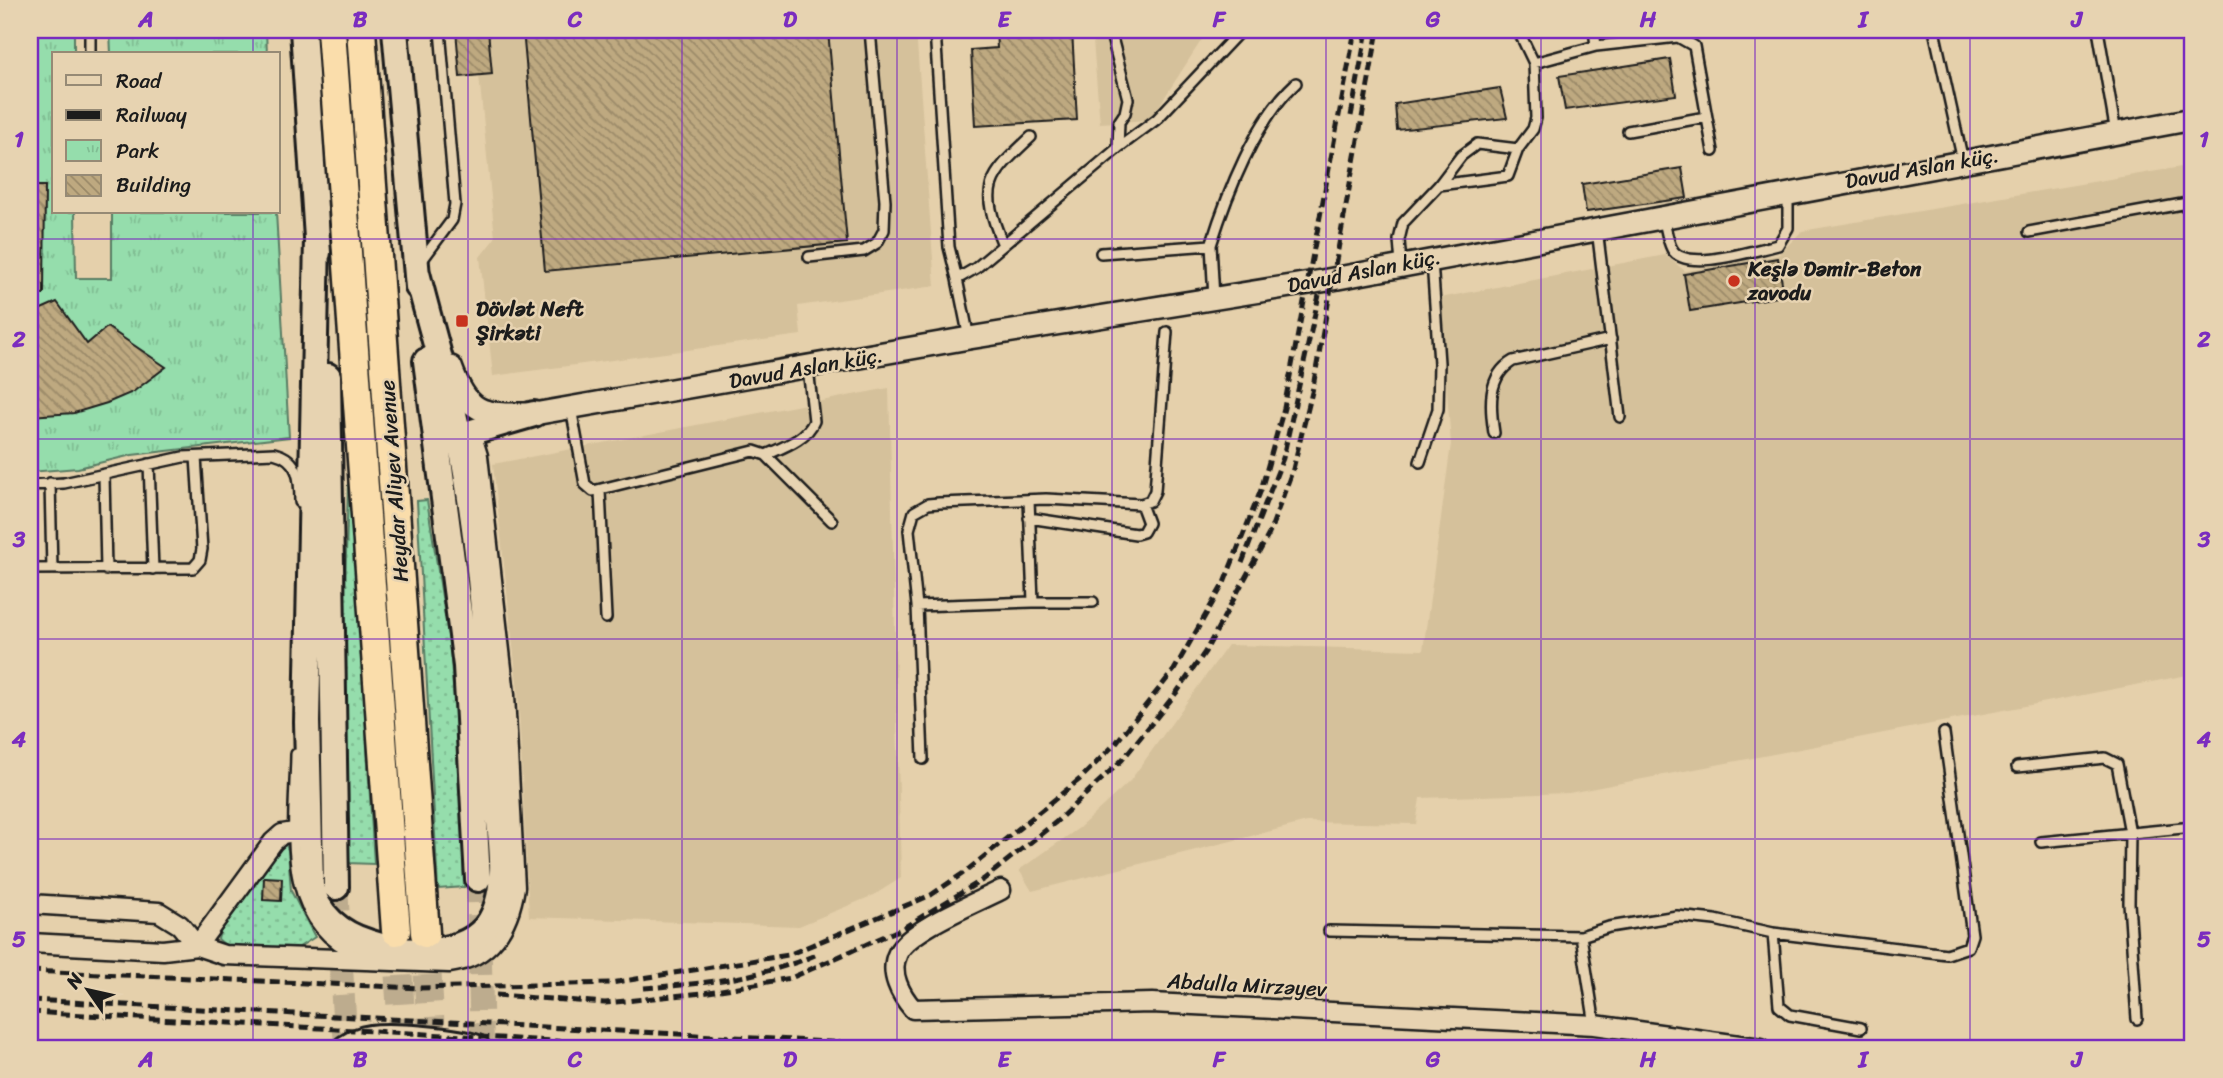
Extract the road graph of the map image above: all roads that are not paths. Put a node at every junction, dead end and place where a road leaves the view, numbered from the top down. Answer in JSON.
{"nodes":[{"id":1,"x":90,"y":30,"type":"edge"},
{"id":2,"x":331,"y":30,"type":"edge"},
{"id":3,"x":361,"y":30,"type":"edge"},
{"id":4,"x":395,"y":30,"type":"edge"},
{"id":5,"x":440,"y":30,"type":"edge"},
{"id":6,"x":870,"y":30,"type":"edge"},
{"id":7,"x":935,"y":30,"type":"edge"},
{"id":8,"x":1110,"y":30,"type":"edge"},
{"id":9,"x":1241,"y":30,"type":"edge"},
{"id":10,"x":1517,"y":30,"type":"edge"},
{"id":11,"x":1594,"y":30,"type":"edge"},
{"id":12,"x":1934,"y":30,"type":"edge"},
{"id":13,"x":2098,"y":30,"type":"edge"},
{"id":14,"x":301,"y":34,"type":"edge"},
{"id":15,"x":1596,"y":46,"type":"junction"},
{"id":16,"x":90,"y":52,"type":"edge"},
{"id":17,"x":1534,"y":63,"type":"junction"},
{"id":18,"x":1296,"y":83,"type":"dead end"},
{"id":19,"x":1706,"y":117,"type":"junction"},
{"id":20,"x":2193,"y":119,"type":"edge"},
{"id":21,"x":1628,"y":131,"type":"dead end"},
{"id":22,"x":2116,"y":133,"type":"junction"},
{"id":23,"x":1031,"y":137,"type":"dead end"},
{"id":24,"x":1118,"y":148,"type":"junction"},
{"id":25,"x":1518,"y":149,"type":"junction"},
{"id":26,"x":1713,"y":151,"type":"dead end"},
{"id":27,"x":1963,"y":161,"type":"junction"},
{"id":28,"x":1439,"y":185,"type":"junction"},
{"id":29,"x":1788,"y":192,"type":"junction"},
{"id":30,"x":2193,"y":202,"type":"edge"},
{"id":31,"x":1663,"y":215,"type":"junction"},
{"id":32,"x":1597,"y":228,"type":"junction"},
{"id":33,"x":2029,"y":232,"type":"dead end"},
{"id":34,"x":317,"y":239,"type":"junction"},
{"id":35,"x":1003,"y":245,"type":"junction"},
{"id":36,"x":1211,"y":245,"type":"junction"},
{"id":37,"x":1101,"y":253,"type":"dead end"},
{"id":38,"x":809,"y":257,"type":"dead end"},
{"id":39,"x":1432,"y":259,"type":"junction"},
{"id":40,"x":1401,"y":264,"type":"junction"},
{"id":41,"x":417,"y":270,"type":"junction"},
{"id":42,"x":957,"y":279,"type":"junction"},
{"id":43,"x":1214,"y":298,"type":"junction"},
{"id":44,"x":1167,"y":332,"type":"dead end"},
{"id":45,"x":969,"y":338,"type":"junction"},
{"id":46,"x":1611,"y":339,"type":"junction"},
{"id":47,"x":808,"y":368,"type":"junction"},
{"id":48,"x":571,"y":408,"type":"junction"},
{"id":49,"x":534,"y":414,"type":"junction"},
{"id":50,"x":1620,"y":417,"type":"dead end"},
{"id":51,"x":1494,"y":433,"type":"dead end"},
{"id":52,"x":458,"y":436,"type":"junction"},
{"id":53,"x":766,"y":455,"type":"junction"},
{"id":54,"x":196,"y":457,"type":"junction"},
{"id":55,"x":1420,"y":463,"type":"dead end"},
{"id":56,"x":149,"y":464,"type":"junction"},
{"id":57,"x":104,"y":475,"type":"junction"},
{"id":58,"x":50,"y":484,"type":"junction"},
{"id":59,"x":30,"y":485,"type":"edge"},
{"id":60,"x":442,"y":486,"type":"junction"},
{"id":61,"x":600,"y":491,"type":"junction"},
{"id":62,"x":1029,"y":500,"type":"junction"},
{"id":63,"x":1141,"y":503,"type":"junction"},
{"id":64,"x":299,"y":509,"type":"dead end"},
{"id":65,"x":1029,"y":517,"type":"junction"},
{"id":66,"x":832,"y":521,"type":"dead end"},
{"id":67,"x":30,"y":569,"type":"edge"},
{"id":68,"x":52,"y":569,"type":"junction"},
{"id":69,"x":153,"y":569,"type":"junction"},
{"id":70,"x":106,"y":570,"type":"junction"},
{"id":71,"x":1033,"y":602,"type":"junction"},
{"id":72,"x":1093,"y":602,"type":"dead end"},
{"id":73,"x":917,"y":606,"type":"junction"},
{"id":74,"x":606,"y":618,"type":"dead end"},
{"id":75,"x":298,"y":633,"type":"dead end"},
{"id":76,"x":1944,"y":733,"type":"dead end"},
{"id":77,"x":923,"y":759,"type":"dead end"},
{"id":78,"x":2017,"y":767,"type":"dead end"},
{"id":79,"x":2193,"y":827,"type":"edge"},
{"id":80,"x":301,"y":830,"type":"junction"},
{"id":81,"x":2130,"y":833,"type":"junction"},
{"id":82,"x":2041,"y":842,"type":"dead end"},
{"id":83,"x":478,"y":879,"type":"tunnel mouth"},
{"id":84,"x":336,"y":887,"type":"tunnel mouth"},
{"id":85,"x":1001,"y":890,"type":"dead end"},
{"id":86,"x":30,"y":904,"type":"edge"},
{"id":87,"x":396,"y":931,"type":"tunnel mouth"},
{"id":88,"x":1329,"y":931,"type":"dead end"},
{"id":89,"x":425,"y":933,"type":"tunnel mouth"},
{"id":90,"x":1773,"y":933,"type":"junction"},
{"id":91,"x":1581,"y":936,"type":"junction"},
{"id":92,"x":30,"y":943,"type":"edge"},
{"id":93,"x":197,"y":946,"type":"junction"},
{"id":94,"x":377,"y":960,"type":"junction"},
{"id":95,"x":2137,"y":1019,"type":"dead end"},
{"id":96,"x":1595,"y":1025,"type":"junction"},
{"id":97,"x":1861,"y":1028,"type":"dead end"},
{"id":98,"x":346,"y":1048,"type":"edge"},
{"id":99,"x":477,"y":1048,"type":"edge"},
{"id":100,"x":1761,"y":1048,"type":"edge"}],
"edges":[{"from":1,"to":16,"type":"lane"},
{"from":2,"to":87,"type":"highway","name":"Heydar Aliyev Avenue"},
{"from":3,"to":89,"type":"highway","name":"Heydar Aliyev Avenue"},
{"from":4,"to":41,"type":"main road"},
{"from":5,"to":41,"type":"lane"},
{"from":6,"to":38,"type":"lane"},
{"from":7,"to":42,"type":"lane"},
{"from":8,"to":24,"type":"lane"},
{"from":9,"to":24,"type":"lane"},
{"from":10,"to":17,"type":"lane"},
{"from":11,"to":15,"type":"lane"},
{"from":12,"to":27,"type":"lane"},
{"from":13,"to":22,"type":"lane"},
{"from":14,"to":34,"type":"main road"},
{"from":15,"to":17,"type":"lane"},
{"from":15,"to":19,"type":"lane"},
{"from":17,"to":25,"type":"lane"},
{"from":18,"to":36,"type":"lane"},
{"from":19,"to":21,"type":"lane"},
{"from":19,"to":26,"type":"lane"},
{"from":20,"to":22,"type":"street","name":"Davud Aslan küç."},
{"from":22,"to":27,"type":"street","name":"Davud Aslan küç."},
{"from":23,"to":35,"type":"lane"},
{"from":24,"to":35,"type":"lane"},
{"from":25,"to":28,"type":"lane"},
{"from":25,"to":28,"type":"lane"},
{"from":27,"to":29,"type":"street","name":"Davud Aslan küç."},
{"from":28,"to":40,"type":"lane"},
{"from":29,"to":31,"type":"street","name":"Davud Aslan küç."},
{"from":29,"to":31,"type":"lane"},
{"from":30,"to":33,"type":"lane"},
{"from":31,"to":32,"type":"street","name":"Davud Aslan küç."},
{"from":32,"to":39,"type":"street","name":"Davud Aslan küç."},
{"from":32,"to":46,"type":"lane"},
{"from":34,"to":80,"type":"main road"},
{"from":34,"to":84,"type":"main road"},
{"from":35,"to":42,"type":"lane"},
{"from":36,"to":37,"type":"lane"},
{"from":36,"to":43,"type":"lane"},
{"from":39,"to":40,"type":"street","name":"Davud Aslan küç."},
{"from":39,"to":55,"type":"lane"},
{"from":40,"to":43,"type":"street","name":"Davud Aslan küç."},
{"from":41,"to":49,"type":"street","name":"Davud Aslan küç."},
{"from":41,"to":52,"type":"main road"},
{"from":41,"to":60,"type":"main road"},
{"from":42,"to":45,"type":"lane"},
{"from":43,"to":45,"type":"street","name":"Davud Aslan küç."},
{"from":44,"to":63,"type":"lane"},
{"from":45,"to":47,"type":"street","name":"Davud Aslan küç."},
{"from":46,"to":50,"type":"lane"},
{"from":46,"to":51,"type":"lane"},
{"from":47,"to":48,"type":"street","name":"Davud Aslan küç."},
{"from":47,"to":53,"type":"lane"},
{"from":48,"to":49,"type":"street","name":"Davud Aslan küç."},
{"from":48,"to":61,"type":"lane"},
{"from":49,"to":52,"type":"main road"},
{"from":52,"to":60,"type":"main road"},
{"from":52,"to":80,"type":"main road"},
{"from":52,"to":94,"type":"street"},
{"from":53,"to":61,"type":"lane"},
{"from":53,"to":66,"type":"lane"},
{"from":54,"to":56,"type":"lane"},
{"from":54,"to":64,"type":"lane"},
{"from":54,"to":69,"type":"lane"},
{"from":56,"to":57,"type":"lane"},
{"from":56,"to":69,"type":"lane"},
{"from":57,"to":58,"type":"lane"},
{"from":57,"to":70,"type":"lane"},
{"from":58,"to":59,"type":"lane"},
{"from":58,"to":68,"type":"lane"},
{"from":60,"to":83,"type":"main road"},
{"from":61,"to":74,"type":"lane"},
{"from":62,"to":63,"type":"lane"},
{"from":62,"to":65,"type":"lane"},
{"from":62,"to":73,"type":"lane"},
{"from":63,"to":65,"type":"lane"},
{"from":65,"to":71,"type":"lane"},
{"from":67,"to":68,"type":"lane"},
{"from":68,"to":70,"type":"lane"},
{"from":69,"to":70,"type":"lane"},
{"from":71,"to":72,"type":"lane"},
{"from":71,"to":73,"type":"lane"},
{"from":73,"to":77,"type":"lane"},
{"from":75,"to":80,"type":"lane"},
{"from":76,"to":90,"type":"lane"},
{"from":78,"to":81,"type":"lane"},
{"from":79,"to":81,"type":"lane"},
{"from":80,"to":93,"type":"street"},
{"from":80,"to":94,"type":"lane"},
{"from":81,"to":82,"type":"lane"},
{"from":81,"to":95,"type":"lane"},
{"from":85,"to":96,"type":"street","name":"Abdulla Mirzəyev"},
{"from":86,"to":93,"type":"street"},
{"from":88,"to":91,"type":"lane"},
{"from":90,"to":91,"type":"lane"},
{"from":90,"to":97,"type":"lane"},
{"from":91,"to":96,"type":"lane"},
{"from":92,"to":93,"type":"street"},
{"from":93,"to":94,"type":"street"},
{"from":96,"to":100,"type":"street","name":"Abdulla Mirzəyev"},
{"from":98,"to":99,"type":"main road"}]}
